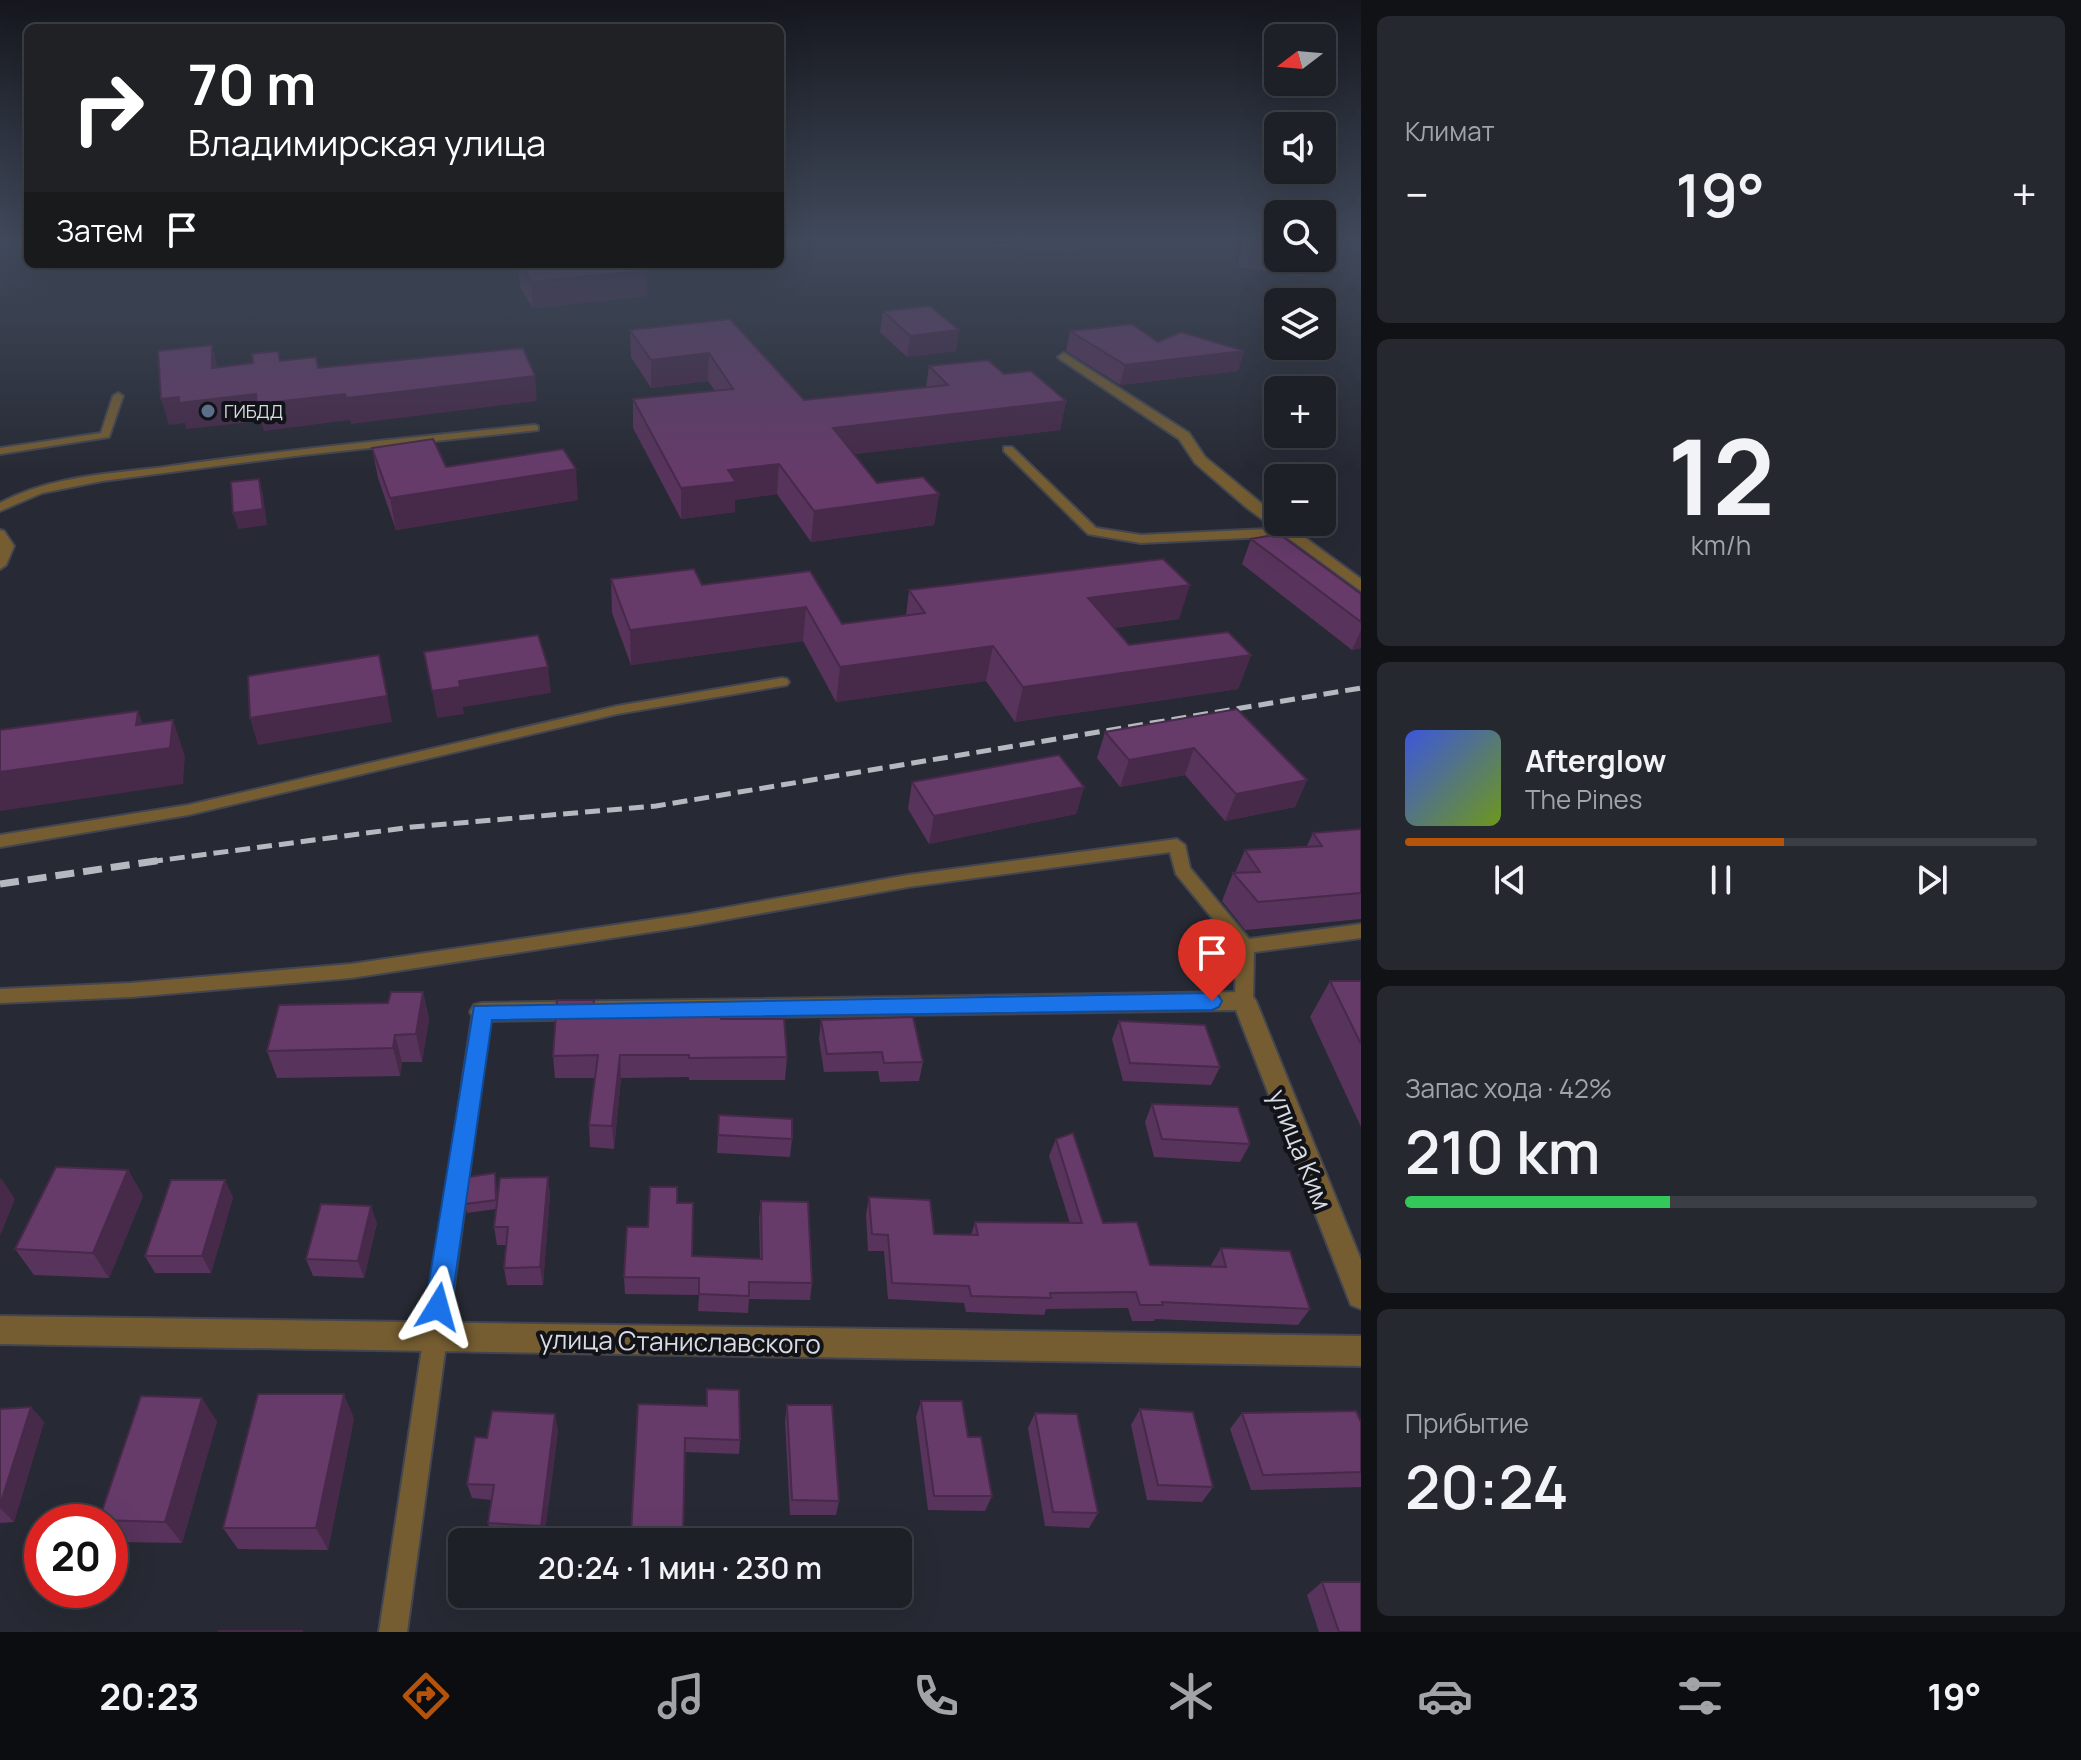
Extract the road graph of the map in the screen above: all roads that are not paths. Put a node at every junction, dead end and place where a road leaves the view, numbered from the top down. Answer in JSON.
{"nodes":[{"id":1,"x":1064,"y":357,"type":"dead end"},
{"id":2,"x":118,"y":396,"type":"dead end"},
{"id":3,"x":534,"y":428,"type":"dead end"},
{"id":4,"x":1008,"y":449,"type":"dead end"},
{"id":5,"x":0,"y":451,"type":"edge"},
{"id":6,"x":0,"y":508,"type":"edge"},
{"id":7,"x":1264,"y":512,"type":"edge"},
{"id":8,"x":1264,"y":533,"type":"edge"},
{"id":9,"x":0,"y":534,"type":"edge"},
{"id":10,"x":1294,"y":536,"type":"edge"},
{"id":11,"x":0,"y":565,"type":"edge"},
{"id":12,"x":1361,"y":586,"type":"edge"},
{"id":13,"x":782,"y":682,"type":"dead end"},
{"id":14,"x":0,"y":841,"type":"edge"},
{"id":15,"x":1361,"y":931,"type":"edge"},
{"id":16,"x":1245,"y":946,"type":"junction"},
{"id":17,"x":0,"y":996,"type":"edge"},
{"id":18,"x":1244,"y":1001,"type":"junction"},
{"id":19,"x":482,"y":1012,"type":"joint"},
{"id":20,"x":1361,"y":1295,"type":"edge"},
{"id":21,"x":0,"y":1330,"type":"edge"},
{"id":22,"x":434,"y":1337,"type":"junction"},
{"id":23,"x":1361,"y":1351,"type":"edge"},
{"id":24,"x":393,"y":1632,"type":"edge"}],
"edges":[{"from":1,"to":7,"type":"street"},
{"from":2,"to":5,"type":"lane"},
{"from":3,"to":6,"type":"lane"},
{"from":4,"to":8,"type":"lane"},
{"from":9,"to":11,"type":"lane"},
{"from":10,"to":12,"type":"street"},
{"from":13,"to":14,"type":"lane"},
{"from":15,"to":16,"type":"lane"},
{"from":16,"to":17,"type":"lane"},
{"from":16,"to":18,"type":"lane"},
{"from":18,"to":19,"type":"street"},
{"from":18,"to":20,"type":"street","name":"улица Ким"},
{"from":19,"to":22,"type":"lane"},
{"from":21,"to":22,"type":"street","name":"улица Станиславского"},
{"from":22,"to":23,"type":"street","name":"улица Станиславского"},
{"from":22,"to":24,"type":"lane"}]}
